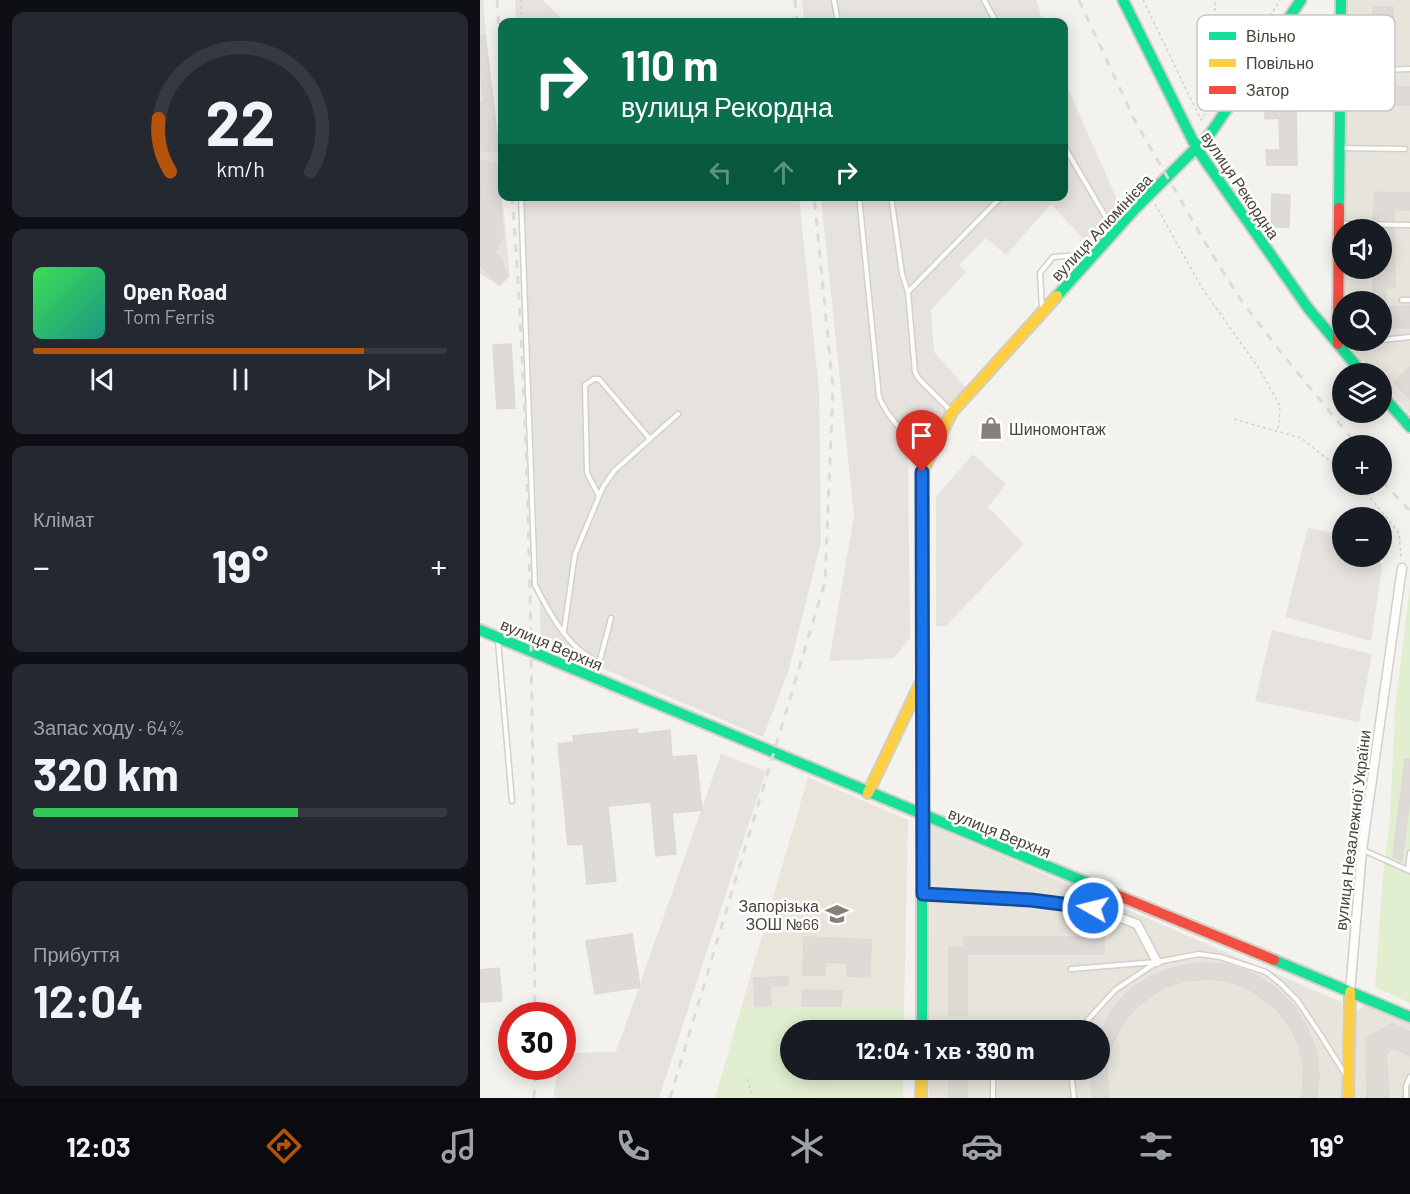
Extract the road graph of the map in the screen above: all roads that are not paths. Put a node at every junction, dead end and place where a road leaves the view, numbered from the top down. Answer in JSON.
{"nodes":[{"id":1,"x":834,"y":0,"type":"edge"},
{"id":2,"x":984,"y":0,"type":"edge"},
{"id":3,"x":1123,"y":0,"type":"edge"},
{"id":4,"x":1301,"y":0,"type":"edge"},
{"id":5,"x":1291,"y":15,"type":"edge"},
{"id":6,"x":837,"y":18,"type":"edge"},
{"id":7,"x":994,"y":18,"type":"edge"},
{"id":8,"x":1395,"y":69,"type":"edge"},
{"id":9,"x":1410,"y":69,"type":"edge"},
{"id":10,"x":1226,"y":111,"type":"edge"},
{"id":11,"x":1340,"y":111,"type":"edge"},
{"id":12,"x":1340,"y":148,"type":"junction"},
{"id":13,"x":1197,"y":149,"type":"junction"},
{"id":14,"x":1405,"y":149,"type":"dead end"},
{"id":15,"x":1068,"y":153,"type":"edge"},
{"id":16,"x":521,"y":201,"type":"edge"},
{"id":17,"x":859,"y":201,"type":"edge"},
{"id":18,"x":892,"y":201,"type":"edge"},
{"id":19,"x":997,"y":201,"type":"edge"},
{"id":20,"x":1340,"y":219,"type":"edge"},
{"id":21,"x":1392,"y":225,"type":"edge"},
{"id":22,"x":1410,"y":225,"type":"edge"},
{"id":23,"x":1115,"y":232,"type":"junction"},
{"id":24,"x":1095,"y":253,"type":"junction"},
{"id":25,"x":908,"y":292,"type":"junction"},
{"id":26,"x":1402,"y":300,"type":"dead end"},
{"id":27,"x":1410,"y":300,"type":"edge"},
{"id":28,"x":1043,"y":312,"type":"junction"},
{"id":29,"x":1332,"y":337,"type":"edge"},
{"id":30,"x":1410,"y":337,"type":"edge"},
{"id":31,"x":1392,"y":339,"type":"edge"},
{"id":32,"x":1344,"y":351,"type":"edge"},
{"id":33,"x":1354,"y":363,"type":"edge"},
{"id":34,"x":1392,"y":406,"type":"edge"},
{"id":35,"x":952,"y":412,"type":"junction"},
{"id":36,"x":678,"y":414,"type":"dead end"},
{"id":37,"x":1410,"y":427,"type":"edge"},
{"id":38,"x":650,"y":439,"type":"junction"},
{"id":39,"x":930,"y":459,"type":"junction"},
{"id":40,"x":599,"y":496,"type":"junction"},
{"id":41,"x":1402,"y":568,"type":"road end"},
{"id":42,"x":611,"y":618,"type":"dead end"},
{"id":43,"x":480,"y":630,"type":"edge"},
{"id":44,"x":564,"y":632,"type":"junction"},
{"id":45,"x":498,"y":638,"type":"junction"},
{"id":46,"x":599,"y":663,"type":"junction"},
{"id":47,"x":923,"y":677,"type":"junction"},
{"id":48,"x":595,"y":679,"type":"junction"},
{"id":49,"x":868,"y":793,"type":"junction"},
{"id":50,"x":512,"y":801,"type":"dead end"},
{"id":51,"x":924,"y":816,"type":"junction"},
{"id":52,"x":1362,"y":850,"type":"junction"},
{"id":53,"x":1410,"y":853,"type":"edge"},
{"id":54,"x":1409,"y":871,"type":"edge"},
{"id":55,"x":923,"y":894,"type":"junction"},
{"id":56,"x":1157,"y":962,"type":"junction"},
{"id":57,"x":1071,"y":969,"type":"dead end"},
{"id":58,"x":1350,"y":992,"type":"junction"},
{"id":59,"x":1410,"y":1017,"type":"edge"},
{"id":60,"x":922,"y":1020,"type":"edge"},
{"id":61,"x":1088,"y":1020,"type":"edge"},
{"id":62,"x":1410,"y":1077,"type":"edge"},
{"id":63,"x":922,"y":1080,"type":"edge"},
{"id":64,"x":993,"y":1080,"type":"edge"},
{"id":65,"x":1072,"y":1080,"type":"edge"},
{"id":66,"x":1348,"y":1080,"type":"junction"},
{"id":67,"x":921,"y":1098,"type":"edge"},
{"id":68,"x":993,"y":1098,"type":"edge"},
{"id":69,"x":1074,"y":1098,"type":"edge"},
{"id":70,"x":1348,"y":1098,"type":"edge"},
{"id":71,"x":1406,"y":1098,"type":"edge"}],
"edges":[{"from":1,"to":6,"type":"lane"},
{"from":2,"to":7,"type":"lane"},
{"from":3,"to":13,"type":"street","name":"вулиця Рекордна"},
{"from":4,"to":5,"type":"street","name":"вулиця Алюмінієва"},
{"from":8,"to":9,"type":"lane"},
{"from":10,"to":13,"type":"street","name":"вулиця Алюмінієва"},
{"from":11,"to":12,"type":"street"},
{"from":12,"to":14,"type":"lane"},
{"from":12,"to":20,"type":"street"},
{"from":13,"to":23,"type":"street","name":"вулиця Алюмінієва"},
{"from":13,"to":29,"type":"street","name":"вулиця Рекордна"},
{"from":15,"to":23,"type":"lane"},
{"from":16,"to":44,"type":"lane"},
{"from":17,"to":39,"type":"lane"},
{"from":18,"to":25,"type":"lane"},
{"from":19,"to":25,"type":"lane"},
{"from":21,"to":22,"type":"lane"},
{"from":23,"to":24,"type":"street","name":"вулиця Алюмінієва"},
{"from":24,"to":28,"type":"street","name":"вулиця Алюмінієва"},
{"from":24,"to":28,"type":"lane"},
{"from":25,"to":35,"type":"lane"},
{"from":26,"to":27,"type":"lane"},
{"from":28,"to":35,"type":"street","name":"вулиця Алюмінієва"},
{"from":30,"to":31,"type":"lane"},
{"from":32,"to":33,"type":"street"},
{"from":34,"to":37,"type":"street"},
{"from":35,"to":39,"type":"street","name":"вулиця Алюмінієва"},
{"from":36,"to":38,"type":"lane"},
{"from":38,"to":40,"type":"lane"},
{"from":38,"to":40,"type":"lane"},
{"from":39,"to":47,"type":"street","name":"вулиця Алюмінієва"},
{"from":40,"to":44,"type":"lane"},
{"from":41,"to":52,"type":"street","name":"вулиця Незалежної України"},
{"from":42,"to":46,"type":"lane"},
{"from":43,"to":45,"type":"street","name":"вулиця Верхня"},
{"from":44,"to":46,"type":"lane"},
{"from":45,"to":48,"type":"street","name":"вулиця Верхня"},
{"from":45,"to":50,"type":"lane"},
{"from":46,"to":48,"type":"lane"},
{"from":47,"to":49,"type":"street"},
{"from":47,"to":51,"type":"street"},
{"from":48,"to":49,"type":"street","name":"вулиця Верхня"},
{"from":49,"to":51,"type":"street","name":"вулиця Верхня"},
{"from":51,"to":55,"type":"street"},
{"from":51,"to":58,"type":"street","name":"вулиця Верхня"},
{"from":52,"to":54,"type":"lane"},
{"from":52,"to":58,"type":"street","name":"вулиця Незалежної України"},
{"from":53,"to":54,"type":"lane"},
{"from":55,"to":56,"type":"street"},
{"from":55,"to":60,"type":"street"},
{"from":56,"to":57,"type":"lane"},
{"from":56,"to":61,"type":"lane"},
{"from":56,"to":66,"type":"lane"},
{"from":58,"to":59,"type":"street","name":"вулиця Верхня"},
{"from":58,"to":66,"type":"street","name":"вулиця Незалежної України"},
{"from":62,"to":71,"type":"lane"},
{"from":63,"to":67,"type":"street"},
{"from":64,"to":68,"type":"lane"},
{"from":65,"to":69,"type":"lane"},
{"from":66,"to":70,"type":"street","name":"вулиця Незалежної України"}]}
